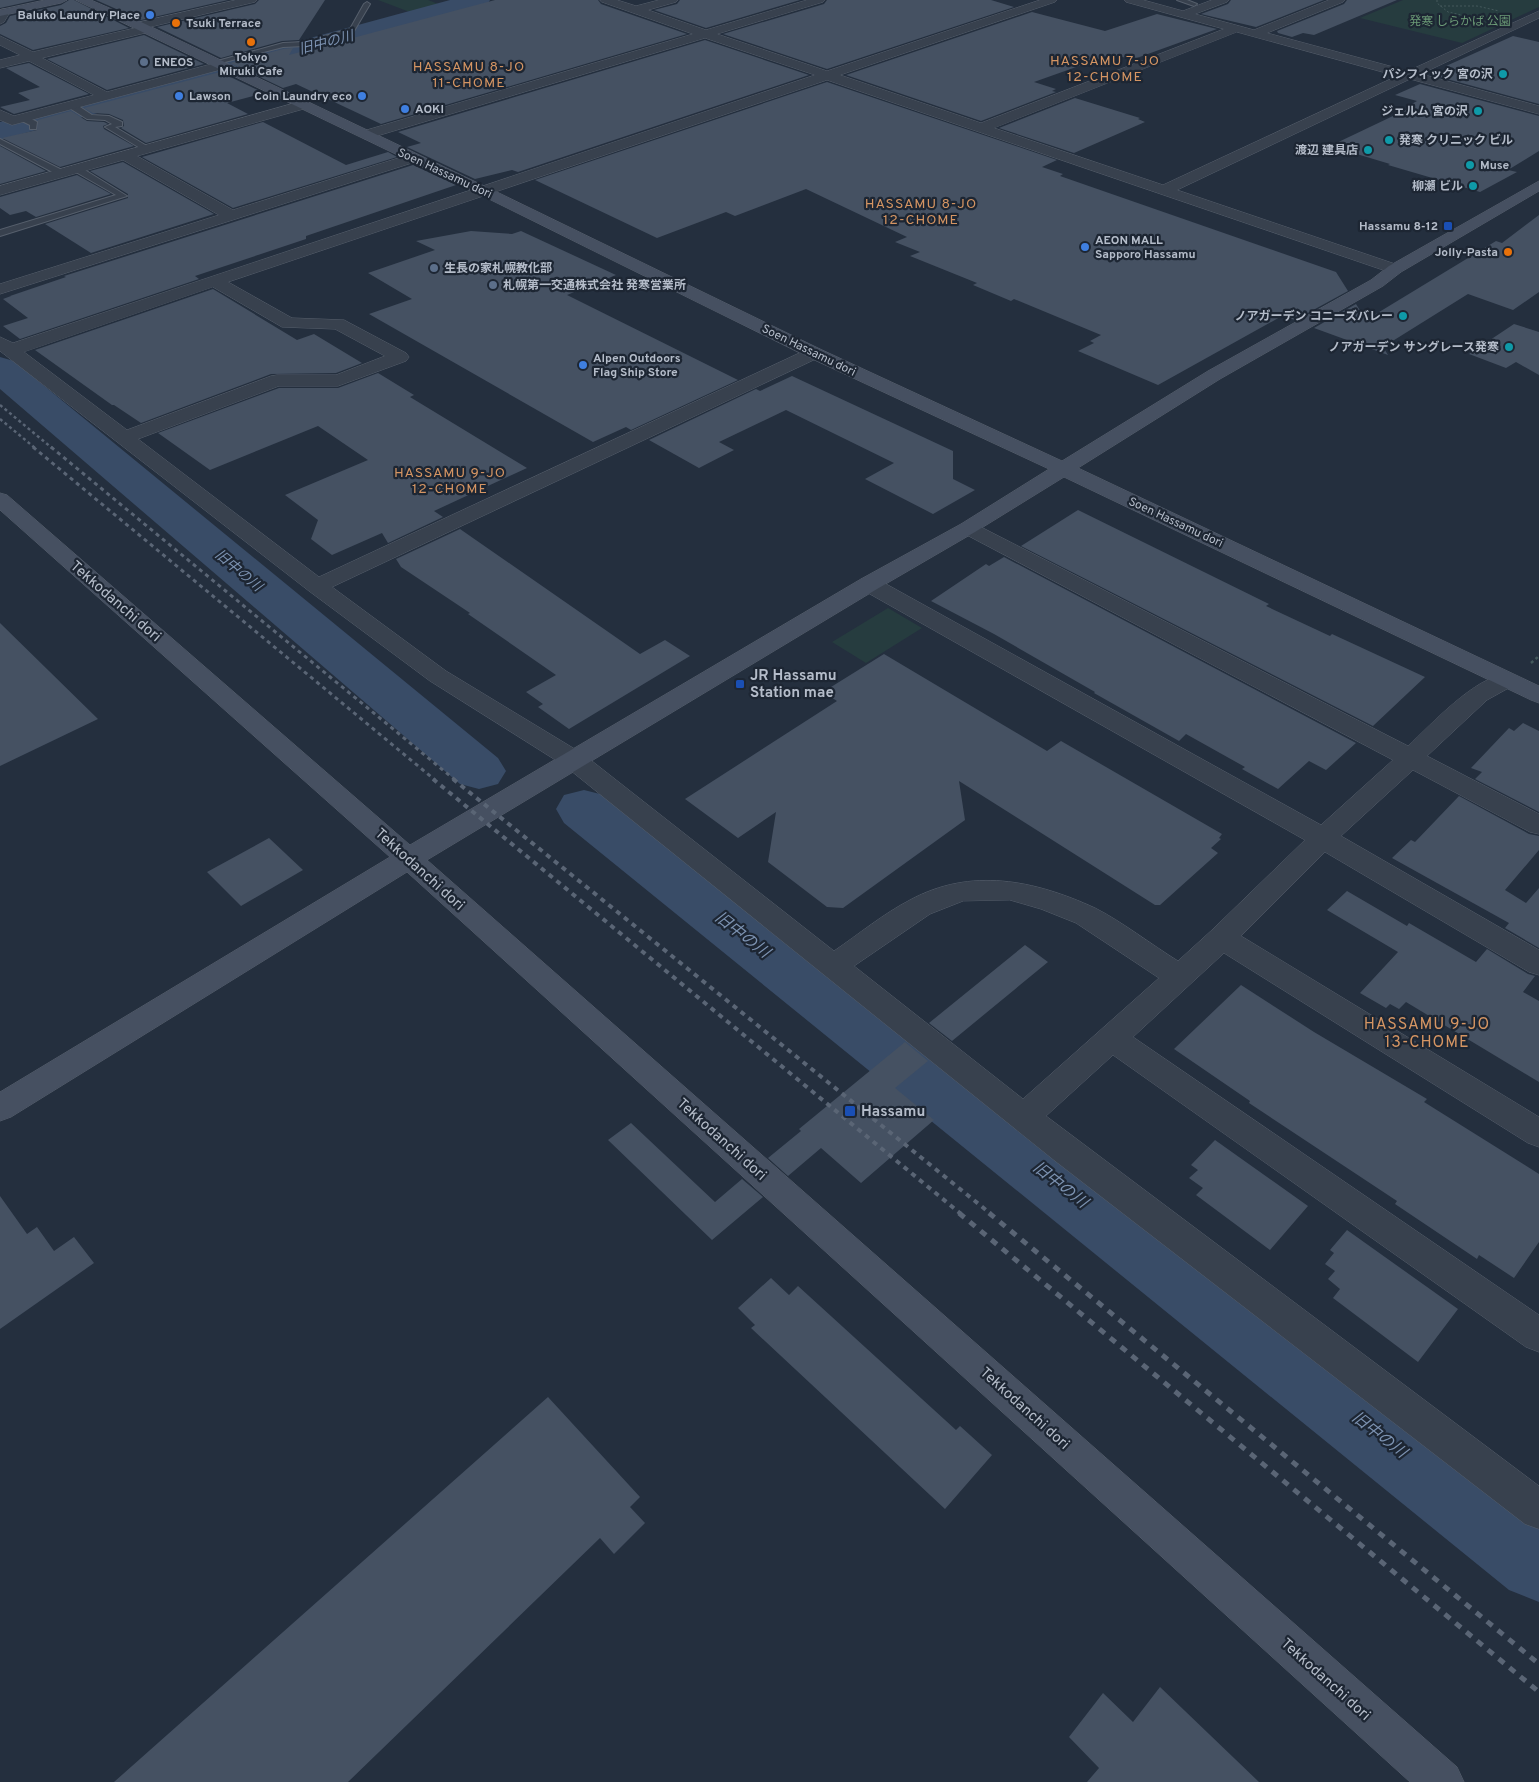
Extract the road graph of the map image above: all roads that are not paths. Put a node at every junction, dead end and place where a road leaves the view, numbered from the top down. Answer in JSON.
{"nodes":[{"id":1,"x":61,"y":0,"type":"edge"},
{"id":2,"x":82,"y":0,"type":"edge"},
{"id":3,"x":251,"y":0,"type":"edge"},
{"id":4,"x":606,"y":0,"type":"edge"},
{"id":5,"x":672,"y":0,"type":"edge"},
{"id":6,"x":819,"y":0,"type":"edge"},
{"id":7,"x":1051,"y":0,"type":"edge"},
{"id":8,"x":1130,"y":0,"type":"edge"},
{"id":9,"x":1180,"y":0,"type":"edge"},
{"id":10,"x":1223,"y":0,"type":"edge"},
{"id":11,"x":1339,"y":0,"type":"edge"},
{"id":12,"x":367,"y":4,"type":"dead end"},
{"id":13,"x":1194,"y":4,"type":"dead end"},
{"id":14,"x":636,"y":10,"type":"junction"},
{"id":15,"x":1184,"y":14,"type":"junction"},
{"id":16,"x":1539,"y":14,"type":"edge"},
{"id":17,"x":1,"y":15,"type":"edge"},
{"id":18,"x":1517,"y":24,"type":"junction"},
{"id":19,"x":143,"y":28,"type":"junction"},
{"id":20,"x":1237,"y":28,"type":"junction"},
{"id":21,"x":1539,"y":30,"type":"edge"},
{"id":22,"x":1256,"y":33,"type":"junction"},
{"id":23,"x":705,"y":34,"type":"junction"},
{"id":24,"x":0,"y":40,"type":"edge"},
{"id":25,"x":32,"y":56,"type":"junction"},
{"id":26,"x":0,"y":64,"type":"edge"},
{"id":27,"x":222,"y":67,"type":"junction"},
{"id":28,"x":1411,"y":74,"type":"junction"},
{"id":29,"x":826,"y":75,"type":"junction"},
{"id":30,"x":105,"y":96,"type":"junction"},
{"id":31,"x":302,"y":105,"type":"junction"},
{"id":32,"x":75,"y":108,"type":"junction"},
{"id":33,"x":1539,"y":110,"type":"edge"},
{"id":34,"x":0,"y":114,"type":"edge"},
{"id":35,"x":982,"y":128,"type":"junction"},
{"id":36,"x":365,"y":135,"type":"junction"},
{"id":37,"x":0,"y":140,"type":"edge"},
{"id":38,"x":148,"y":149,"type":"junction"},
{"id":39,"x":124,"y":155,"type":"junction"},
{"id":40,"x":413,"y":158,"type":"junction"},
{"id":41,"x":77,"y":169,"type":"junction"},
{"id":42,"x":61,"y":174,"type":"junction"},
{"id":43,"x":1539,"y":185,"type":"edge"},
{"id":44,"x":1164,"y":190,"type":"junction"},
{"id":45,"x":0,"y":191,"type":"edge"},
{"id":46,"x":482,"y":192,"type":"junction"},
{"id":47,"x":231,"y":215,"type":"junction"},
{"id":48,"x":0,"y":233,"type":"edge"},
{"id":49,"x":1396,"y":269,"type":"junction"},
{"id":50,"x":214,"y":281,"type":"junction"},
{"id":51,"x":0,"y":289,"type":"edge"},
{"id":52,"x":5,"y":346,"type":"edge"},
{"id":53,"x":814,"y":353,"type":"junction"},
{"id":54,"x":124,"y":438,"type":"junction"},
{"id":55,"x":1064,"y":469,"type":"junction"},
{"id":56,"x":0,"y":499,"type":"edge"},
{"id":57,"x":968,"y":528,"type":"junction"},
{"id":58,"x":869,"y":584,"type":"junction"},
{"id":59,"x":317,"y":586,"type":"junction"},
{"id":60,"x":1506,"y":680,"type":"junction"},
{"id":61,"x":1539,"y":695,"type":"edge"},
{"id":62,"x":1411,"y":758,"type":"junction"},
{"id":63,"x":574,"y":760,"type":"junction"},
{"id":64,"x":1539,"y":826,"type":"edge"},
{"id":65,"x":1323,"y":838,"type":"junction"},
{"id":66,"x":408,"y":859,"type":"junction"},
{"id":67,"x":1222,"y":938,"type":"junction"},
{"id":68,"x":1539,"y":964,"type":"edge"},
{"id":69,"x":832,"y":966,"type":"junction"},
{"id":70,"x":1179,"y":976,"type":"junction"},
{"id":71,"x":1112,"y":1038,"type":"junction"},
{"id":72,"x":0,"y":1108,"type":"edge"},
{"id":73,"x":1024,"y":1117,"type":"junction"},
{"id":74,"x":1539,"y":1133,"type":"edge"},
{"id":75,"x":1539,"y":1334,"type":"edge"},
{"id":76,"x":1536,"y":1502,"type":"edge"},
{"id":77,"x":1442,"y":1782,"type":"edge"}],
"edges":[{"from":1,"to":17,"type":"street"},
{"from":2,"to":19,"type":"street","name":"Soen Hassamu dori"},
{"from":3,"to":19,"type":"street"},
{"from":4,"to":14,"type":"street"},
{"from":5,"to":14,"type":"street"},
{"from":6,"to":23,"type":"street"},
{"from":7,"to":29,"type":"street"},
{"from":8,"to":15,"type":"street"},
{"from":9,"to":13,"type":"lane"},
{"from":10,"to":15,"type":"street"},
{"from":11,"to":22,"type":"street"},
{"from":12,"to":27,"type":"lane"},
{"from":14,"to":23,"type":"street"},
{"from":15,"to":20,"type":"street"},
{"from":16,"to":18,"type":"street"},
{"from":18,"to":21,"type":"street"},
{"from":18,"to":28,"type":"street"},
{"from":19,"to":25,"type":"street"},
{"from":19,"to":27,"type":"street","name":"Soen Hassamu dori"},
{"from":20,"to":22,"type":"street"},
{"from":20,"to":35,"type":"street"},
{"from":22,"to":28,"type":"street"},
{"from":23,"to":29,"type":"street"},
{"from":23,"to":36,"type":"street"},
{"from":24,"to":25,"type":"street"},
{"from":25,"to":26,"type":"street"},
{"from":25,"to":30,"type":"street"},
{"from":27,"to":30,"type":"street"},
{"from":27,"to":31,"type":"street","name":"Soen Hassamu dori"},
{"from":28,"to":33,"type":"street"},
{"from":28,"to":44,"type":"street"},
{"from":29,"to":35,"type":"street"},
{"from":29,"to":46,"type":"street"},
{"from":30,"to":32,"type":"street"},
{"from":31,"to":36,"type":"street","name":"Soen Hassamu dori"},
{"from":31,"to":38,"type":"street"},
{"from":32,"to":34,"type":"street"},
{"from":32,"to":38,"type":"lane"},
{"from":35,"to":44,"type":"street"},
{"from":36,"to":40,"type":"street","name":"Soen Hassamu dori"},
{"from":37,"to":42,"type":"lane"},
{"from":38,"to":39,"type":"street"},
{"from":39,"to":41,"type":"street"},
{"from":39,"to":47,"type":"street"},
{"from":40,"to":46,"type":"street","name":"Soen Hassamu dori"},
{"from":40,"to":47,"type":"street"},
{"from":41,"to":42,"type":"street"},
{"from":41,"to":48,"type":"lane"},
{"from":42,"to":45,"type":"street"},
{"from":43,"to":49,"type":"street"},
{"from":44,"to":49,"type":"street"},
{"from":46,"to":50,"type":"street"},
{"from":46,"to":53,"type":"street","name":"Soen Hassamu dori"},
{"from":47,"to":51,"type":"street"},
{"from":49,"to":55,"type":"street"},
{"from":50,"to":52,"type":"street"},
{"from":50,"to":54,"type":"street"},
{"from":52,"to":54,"type":"street"},
{"from":53,"to":55,"type":"street","name":"Soen Hassamu dori"},
{"from":53,"to":59,"type":"street"},
{"from":54,"to":59,"type":"street"},
{"from":55,"to":57,"type":"street"},
{"from":55,"to":60,"type":"street","name":"Soen Hassamu dori"},
{"from":56,"to":66,"type":"street","name":"Tekkodanchi dori"},
{"from":57,"to":58,"type":"street"},
{"from":57,"to":62,"type":"street"},
{"from":58,"to":63,"type":"street"},
{"from":58,"to":65,"type":"street"},
{"from":59,"to":63,"type":"street"},
{"from":60,"to":61,"type":"street","name":"Soen Hassamu dori"},
{"from":60,"to":62,"type":"street"},
{"from":62,"to":64,"type":"street"},
{"from":62,"to":65,"type":"street"},
{"from":63,"to":66,"type":"street"},
{"from":63,"to":69,"type":"street"},
{"from":65,"to":67,"type":"street"},
{"from":65,"to":68,"type":"street"},
{"from":66,"to":72,"type":"street"},
{"from":66,"to":77,"type":"street","name":"Tekkodanchi dori"},
{"from":67,"to":70,"type":"street"},
{"from":67,"to":74,"type":"street"},
{"from":69,"to":70,"type":"street"},
{"from":69,"to":73,"type":"street"},
{"from":70,"to":71,"type":"street"},
{"from":71,"to":73,"type":"street"},
{"from":71,"to":75,"type":"street"},
{"from":73,"to":76,"type":"street"}]}
